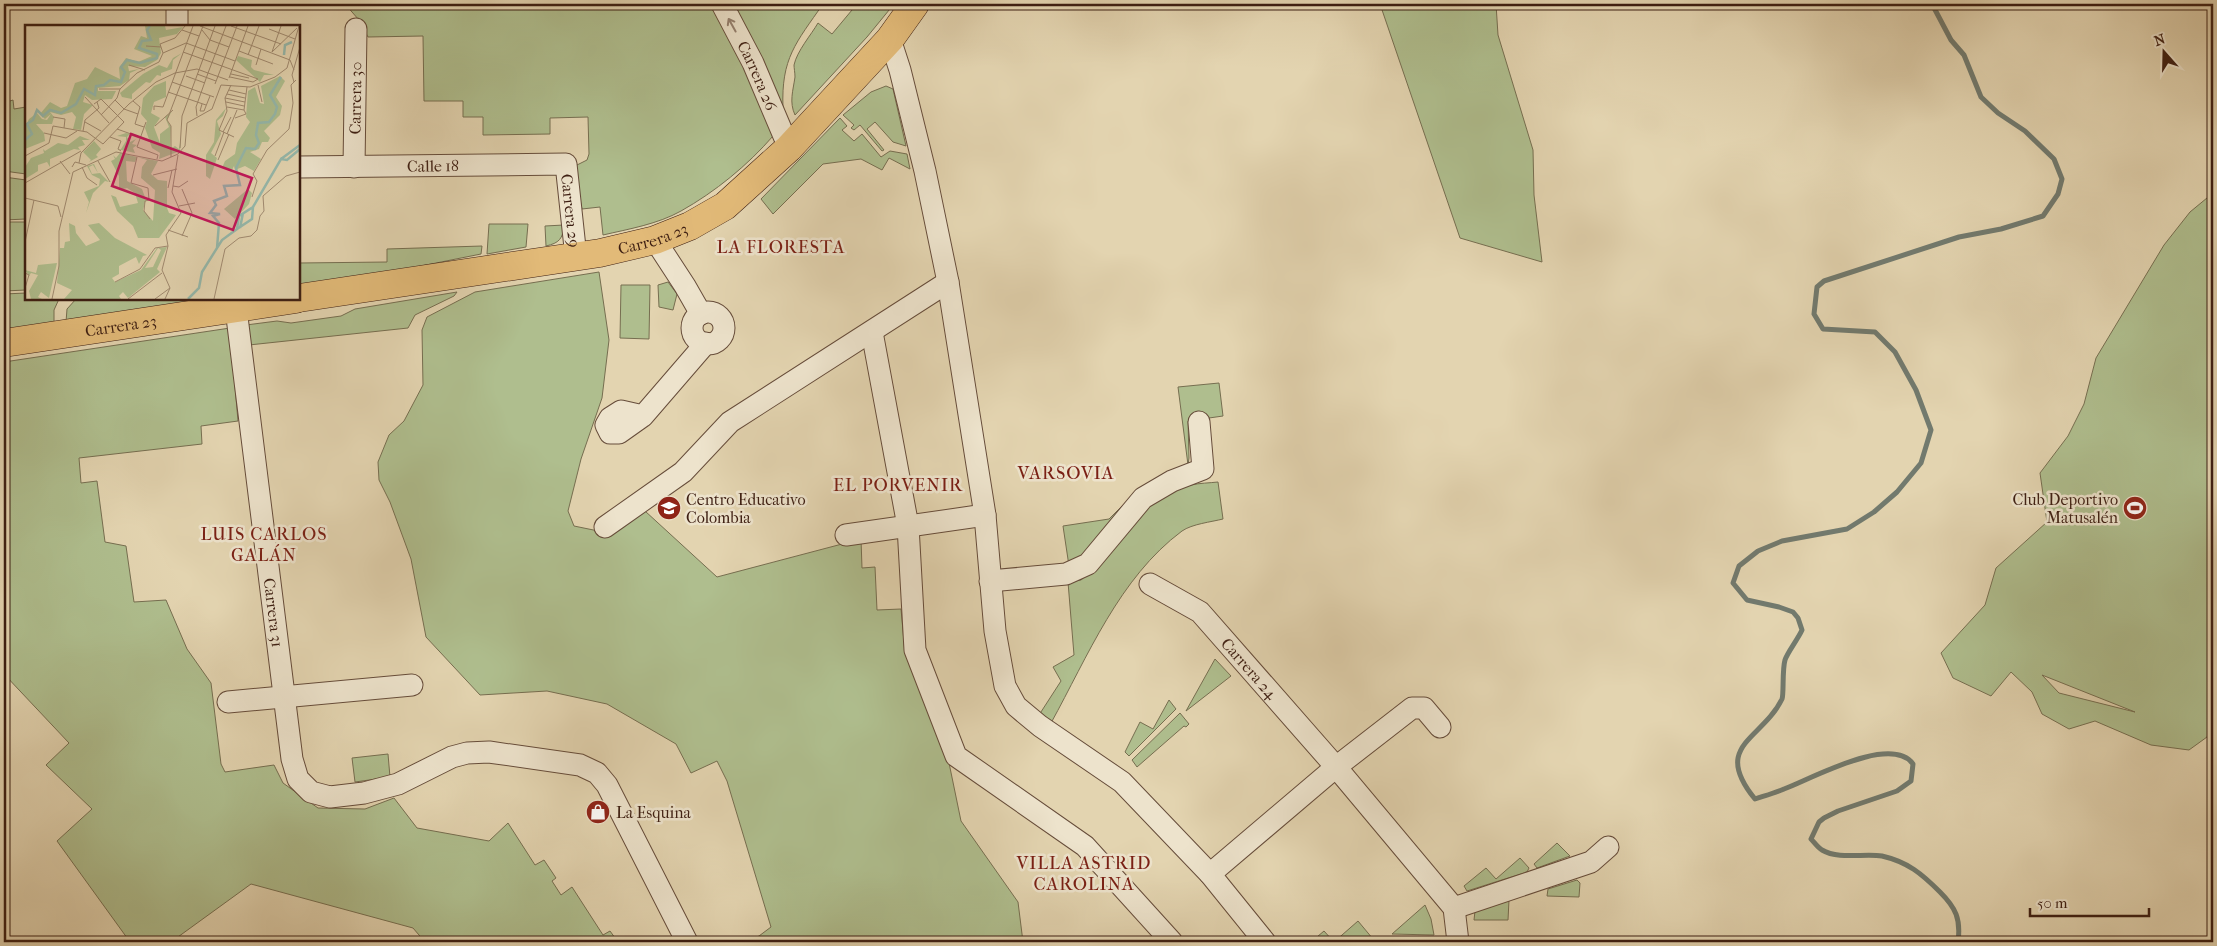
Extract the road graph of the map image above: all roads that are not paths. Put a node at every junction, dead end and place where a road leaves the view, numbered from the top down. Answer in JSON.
{"nodes":[{"id":1,"x":177,"y":4,"type":"edge"},
{"id":2,"x":722,"y":4,"type":"edge"},
{"id":3,"x":913,"y":5,"type":"edge"},
{"id":4,"x":176,"y":25,"type":"edge"},
{"id":5,"x":356,"y":29,"type":"dead end"},
{"id":6,"x":890,"y":39,"type":"junction"},
{"id":7,"x":788,"y":148,"type":"junction"},
{"id":8,"x":566,"y":164,"type":"joint"},
{"id":9,"x":300,"y":167,"type":"edge"},
{"id":10,"x":354,"y":167,"type":"junction"},
{"id":11,"x":655,"y":240,"type":"junction"},
{"id":12,"x":576,"y":257,"type":"junction"},
{"id":13,"x":948,"y":282,"type":"junction"},
{"id":14,"x":300,"y":299,"type":"edge"},
{"id":15,"x":291,"y":300,"type":"edge"},
{"id":16,"x":236,"y":309,"type":"junction"},
{"id":17,"x":872,"y":332,"type":"junction"},
{"id":18,"x":4,"y":343,"type":"edge"},
{"id":19,"x":643,"y":416,"type":"dead end"},
{"id":20,"x":1199,"y":422,"type":"dead end"},
{"id":21,"x":985,"y":515,"type":"junction"},
{"id":22,"x":908,"y":526,"type":"junction"},
{"id":23,"x":605,"y":527,"type":"dead end"},
{"id":24,"x":846,"y":535,"type":"dead end"},
{"id":25,"x":990,"y":581,"type":"junction"},
{"id":26,"x":1150,"y":584,"type":"dead end"},
{"id":27,"x":412,"y":685,"type":"dead end"},
{"id":28,"x":284,"y":697,"type":"junction"},
{"id":29,"x":228,"y":702,"type":"dead end"},
{"id":30,"x":1440,"y":727,"type":"dead end"},
{"id":31,"x":1336,"y":767,"type":"junction"},
{"id":32,"x":1608,"y":847,"type":"dead end"},
{"id":33,"x":1210,"y":874,"type":"junction"},
{"id":34,"x":1454,"y":908,"type":"junction"},
{"id":35,"x":687,"y":942,"type":"edge"},
{"id":36,"x":1172,"y":942,"type":"edge"},
{"id":37,"x":1264,"y":942,"type":"edge"},
{"id":38,"x":1458,"y":942,"type":"edge"}],
"edges":[{"from":1,"to":4,"type":"street"},
{"from":7,"to":2,"type":"street","name":"Carrera 26","one_way":true},
{"from":3,"to":6,"type":"highway","name":"Carrera 23"},
{"from":5,"to":10,"type":"street","name":"Carrera 30"},
{"from":6,"to":7,"type":"highway","name":"Carrera 23"},
{"from":6,"to":13,"type":"street"},
{"from":7,"to":11,"type":"highway","name":"Carrera 23"},
{"from":8,"to":10,"type":"street","name":"Calle 18"},
{"from":8,"to":12,"type":"street","name":"Carrera 29"},
{"from":9,"to":10,"type":"street","name":"Calle 18"},
{"from":11,"to":12,"type":"highway","name":"Carrera 23"},
{"from":11,"to":19,"type":"street"},
{"from":12,"to":14,"type":"highway","name":"Carrera 23"},
{"from":13,"to":17,"type":"street"},
{"from":13,"to":21,"type":"street"},
{"from":15,"to":16,"type":"highway","name":"Carrera 23"},
{"from":16,"to":18,"type":"highway","name":"Carrera 23"},
{"from":16,"to":28,"type":"street","name":"Carrera 31"},
{"from":17,"to":22,"type":"street"},
{"from":17,"to":23,"type":"street"},
{"from":20,"to":25,"type":"street"},
{"from":21,"to":22,"type":"street"},
{"from":21,"to":25,"type":"street"},
{"from":22,"to":24,"type":"street"},
{"from":22,"to":36,"type":"street"},
{"from":25,"to":33,"type":"street"},
{"from":26,"to":31,"type":"street","name":"Carrera 24"},
{"from":27,"to":28,"type":"street"},
{"from":28,"to":29,"type":"street"},
{"from":28,"to":35,"type":"street","name":"Carrera 31"},
{"from":30,"to":31,"type":"street"},
{"from":31,"to":33,"type":"street"},
{"from":31,"to":34,"type":"street","name":"Carrera 24"},
{"from":32,"to":34,"type":"street"},
{"from":33,"to":37,"type":"street"},
{"from":34,"to":38,"type":"street"}]}
